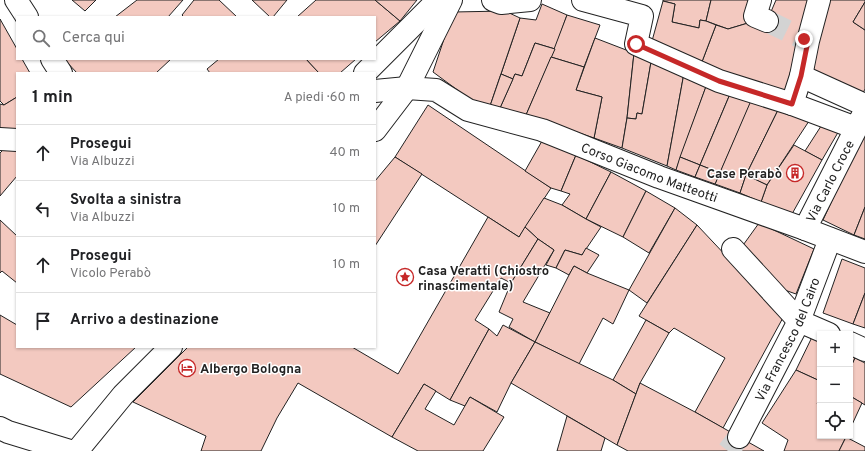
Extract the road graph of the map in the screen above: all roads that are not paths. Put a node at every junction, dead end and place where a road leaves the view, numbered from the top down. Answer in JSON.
{"nodes":[{"id":1,"x":16,"y":0,"type":"edge"},
{"id":2,"x":438,"y":0,"type":"edge"},
{"id":3,"x":452,"y":0,"type":"edge"},
{"id":4,"x":493,"y":0,"type":"edge"},
{"id":5,"x":530,"y":0,"type":"edge"},
{"id":6,"x":583,"y":0,"type":"edge"},
{"id":7,"x":760,"y":0,"type":"edge"},
{"id":8,"x":819,"y":0,"type":"edge"},
{"id":9,"x":645,"y":8,"type":"edge"},
{"id":10,"x":26,"y":16,"type":"edge"},
{"id":11,"x":767,"y":21,"type":"tunnel mouth"},
{"id":12,"x":53,"y":60,"type":"edge"},
{"id":13,"x":60,"y":72,"type":"edge"},
{"id":14,"x":366,"y":72,"type":"edge"},
{"id":15,"x":801,"y":76,"type":"junction"},
{"id":16,"x":407,"y":88,"type":"junction"},
{"id":17,"x":376,"y":91,"type":"edge"},
{"id":18,"x":792,"y":104,"type":"junction"},
{"id":19,"x":865,"y":105,"type":"edge"},
{"id":20,"x":860,"y":120,"type":"edge"},
{"id":21,"x":376,"y":129,"type":"edge"},
{"id":22,"x":0,"y":139,"type":"edge"},
{"id":23,"x":16,"y":140,"type":"edge"},
{"id":24,"x":805,"y":229,"type":"junction"},
{"id":25,"x":830,"y":239,"type":"junction"},
{"id":26,"x":733,"y":249,"type":"dead end"},
{"id":27,"x":865,"y":252,"type":"edge"},
{"id":28,"x":799,"y":321,"type":"junction"},
{"id":29,"x":822,"y":331,"type":"edge"},
{"id":30,"x":853,"y":344,"type":"edge"},
{"id":31,"x":170,"y":348,"type":"edge"},
{"id":32,"x":865,"y":350,"type":"edge"},
{"id":33,"x":0,"y":428,"type":"edge"},
{"id":34,"x":0,"y":432,"type":"edge"},
{"id":35,"x":738,"y":436,"type":"tunnel mouth"},
{"id":36,"x":32,"y":445,"type":"edge"},
{"id":37,"x":59,"y":451,"type":"edge"},
{"id":38,"x":70,"y":451,"type":"edge"},
{"id":39,"x":77,"y":451,"type":"edge"}],
"edges":[{"from":1,"to":10,"type":"street"},
{"from":2,"to":14,"type":"street"},
{"from":3,"to":16,"type":"street"},
{"from":4,"to":5,"type":"street"},
{"from":6,"to":9,"type":"street"},
{"from":7,"to":11,"type":"street"},
{"from":8,"to":15,"type":"street"},
{"from":9,"to":18,"type":"street"},
{"from":12,"to":13,"type":"street"},
{"from":15,"to":18,"type":"street"},
{"from":15,"to":19,"type":"street"},
{"from":16,"to":17,"type":"street"},
{"from":16,"to":21,"type":"street"},
{"from":16,"to":24,"type":"street","name":"Corso Giacomo Matteotti"},
{"from":18,"to":20,"type":"street"},
{"from":20,"to":24,"type":"street","name":"Via Carlo Croce"},
{"from":22,"to":23,"type":"street"},
{"from":24,"to":25,"type":"street","name":"Corso Giacomo Matteotti"},
{"from":25,"to":27,"type":"street","name":"Corso Giacomo Matteotti"},
{"from":25,"to":28,"type":"street","name":"Via Francesco del Cairo"},
{"from":26,"to":28,"type":"street"},
{"from":28,"to":29,"type":"street"},
{"from":28,"to":35,"type":"street","name":"Via Francesco del Cairo"},
{"from":30,"to":32,"type":"street"},
{"from":31,"to":39,"type":"street"},
{"from":33,"to":36,"type":"street"},
{"from":34,"to":36,"type":"street"},
{"from":36,"to":37,"type":"street"},
{"from":36,"to":38,"type":"street"}]}
